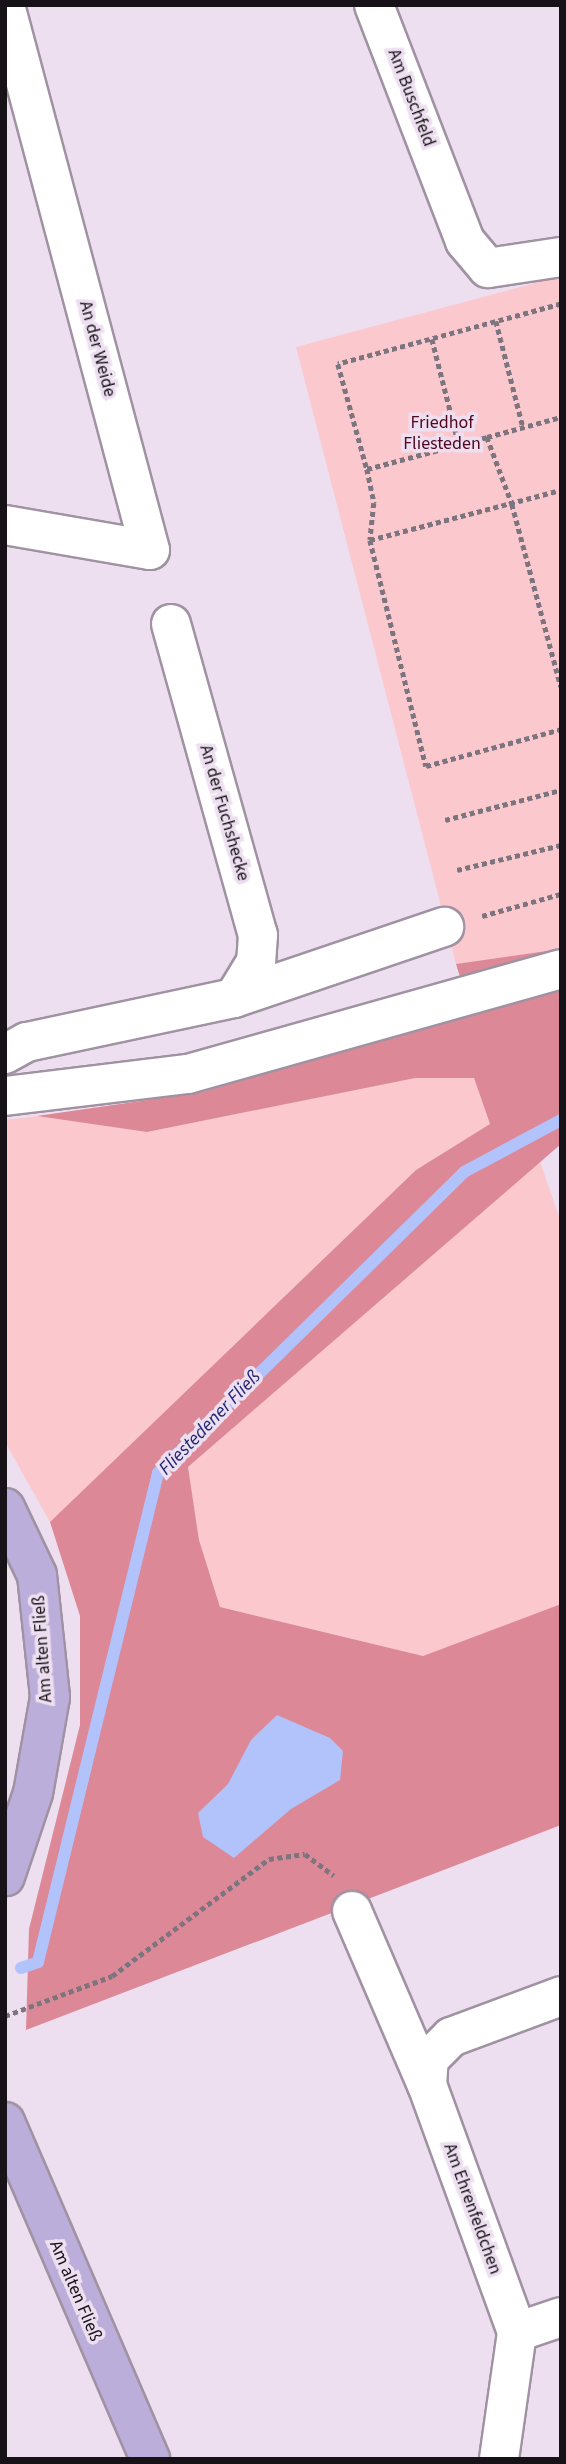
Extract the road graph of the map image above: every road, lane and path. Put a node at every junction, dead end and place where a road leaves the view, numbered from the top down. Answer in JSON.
{"nodes":[{"id":1,"x":5,"y":5,"type":"edge"},
{"id":2,"x":374,"y":5,"type":"edge"},
{"id":3,"x":561,"y":257,"type":"edge"},
{"id":4,"x":561,"y":304,"type":"edge"},
{"id":5,"x":496,"y":321,"type":"junction"},
{"id":6,"x":432,"y":339,"type":"junction"},
{"id":7,"x":561,"y":417,"type":"edge"},
{"id":8,"x":523,"y":427,"type":"junction"},
{"id":9,"x":487,"y":437,"type":"junction"},
{"id":10,"x":459,"y":444,"type":"junction"},
{"id":11,"x":367,"y":469,"type":"junction"},
{"id":12,"x":561,"y":490,"type":"edge"},
{"id":13,"x":512,"y":504,"type":"junction"},
{"id":14,"x":5,"y":525,"type":"edge"},
{"id":15,"x":370,"y":540,"type":"junction"},
{"id":16,"x":171,"y":624,"type":"dead end"},
{"id":17,"x":561,"y":687,"type":"edge"},
{"id":18,"x":561,"y":729,"type":"edge"},
{"id":19,"x":561,"y":790,"type":"edge"},
{"id":20,"x":445,"y":820,"type":"dead end"},
{"id":21,"x":561,"y":845,"type":"edge"},
{"id":22,"x":457,"y":870,"type":"dead end"},
{"id":23,"x":561,"y":894,"type":"edge"},
{"id":24,"x":444,"y":927,"type":"joint"},
{"id":25,"x":561,"y":969,"type":"edge"},
{"id":26,"x":234,"y":998,"type":"junction"},
{"id":27,"x":5,"y":1054,"type":"edge"},
{"id":28,"x":5,"y":1096,"type":"edge"},
{"id":29,"x":5,"y":1508,"type":"edge"},
{"id":30,"x":5,"y":1876,"type":"edge"},
{"id":31,"x":352,"y":1911,"type":"joint"},
{"id":32,"x":561,"y":1996,"type":"edge"},
{"id":33,"x":5,"y":2016,"type":"edge"},
{"id":34,"x":427,"y":2085,"type":"junction"},
{"id":35,"x":5,"y":2122,"type":"edge"},
{"id":36,"x":561,"y":2317,"type":"edge"},
{"id":37,"x":517,"y":2332,"type":"junction"},
{"id":38,"x":150,"y":2459,"type":"edge"},
{"id":39,"x":499,"y":2459,"type":"edge"}],
"edges":[{"from":1,"to":14,"type":"street","name":"An der Weide"},
{"from":2,"to":3,"type":"street","name":"Am Buschfeld"},
{"from":4,"to":5,"type":"path"},
{"from":5,"to":6,"type":"path"},
{"from":5,"to":8,"type":"path"},
{"from":6,"to":10,"type":"path"},
{"from":6,"to":11,"type":"path"},
{"from":7,"to":8,"type":"path"},
{"from":8,"to":9,"type":"path"},
{"from":9,"to":10,"type":"path"},
{"from":9,"to":13,"type":"path"},
{"from":10,"to":11,"type":"path"},
{"from":11,"to":15,"type":"path"},
{"from":12,"to":13,"type":"path"},
{"from":13,"to":15,"type":"path"},
{"from":13,"to":17,"type":"path"},
{"from":15,"to":18,"type":"path"},
{"from":16,"to":26,"type":"street","name":"An der Fuchshecke"},
{"from":19,"to":20,"type":"path"},
{"from":21,"to":22,"type":"path"},
{"from":23,"to":24,"type":"path"},
{"from":24,"to":26,"type":"street"},
{"from":25,"to":28,"type":"street"},
{"from":26,"to":27,"type":"street"},
{"from":29,"to":30,"type":"main road","name":"Am alten Fließ"},
{"from":31,"to":33,"type":"path"},
{"from":31,"to":34,"type":"street","name":"Am Ehrenfeldchen"},
{"from":32,"to":34,"type":"street"},
{"from":34,"to":37,"type":"street","name":"Am Ehrenfeldchen"},
{"from":35,"to":38,"type":"main road","name":"Am alten Fließ"},
{"from":36,"to":37,"type":"street"},
{"from":37,"to":39,"type":"street","name":"Am Ehrenfeldchen"}]}
